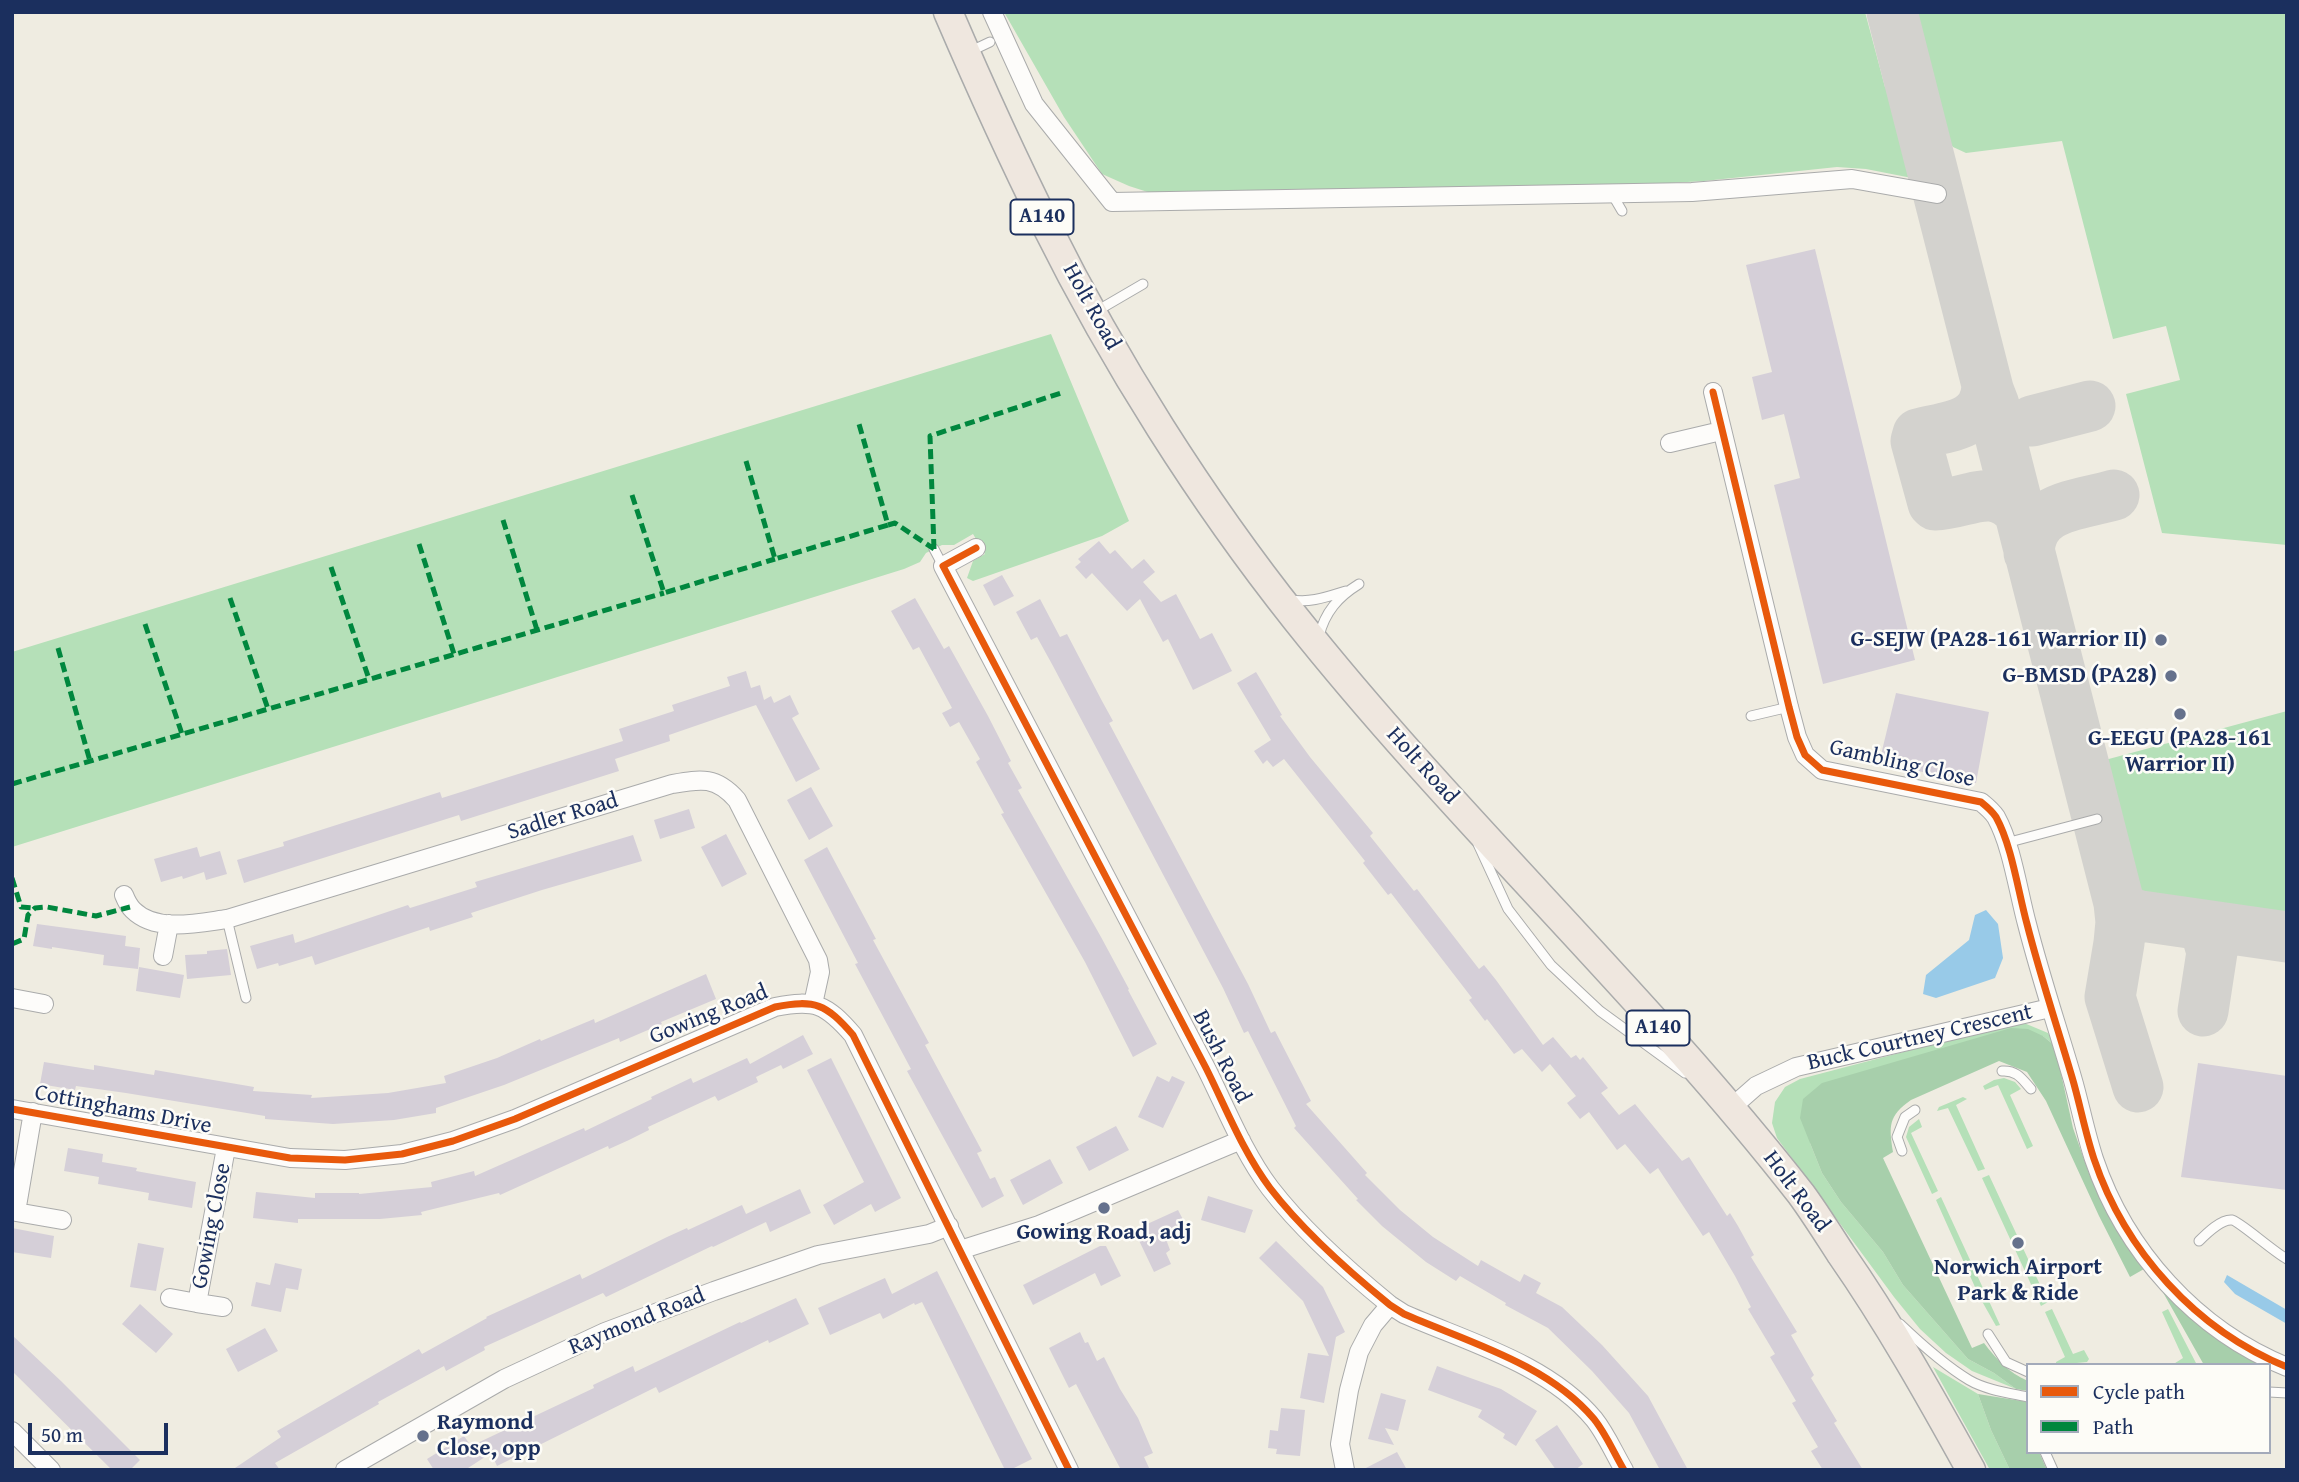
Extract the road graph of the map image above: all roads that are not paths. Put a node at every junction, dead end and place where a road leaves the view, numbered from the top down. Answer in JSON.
{"nodes":[{"id":1,"x":948,"y":12,"type":"edge"},
{"id":2,"x":992,"y":12,"type":"edge"},
{"id":3,"x":1611,"y":194,"type":"junction"},
{"id":4,"x":1937,"y":194,"type":"dead end"},
{"id":5,"x":1622,"y":211,"type":"dead end"},
{"id":6,"x":1143,"y":284,"type":"dead end"},
{"id":7,"x":1094,"y":313,"type":"junction"},
{"id":8,"x":1713,"y":392,"type":"dead end"},
{"id":9,"x":1721,"y":431,"type":"junction"},
{"id":10,"x":1670,"y":443,"type":"dead end"},
{"id":11,"x":976,"y":548,"type":"dead end"},
{"id":12,"x":934,"y":549,"type":"dead end"},
{"id":13,"x":943,"y":566,"type":"junction"},
{"id":14,"x":1359,"y":584,"type":"dead end"},
{"id":15,"x":1348,"y":591,"type":"junction"},
{"id":16,"x":1279,"y":596,"type":"junction"},
{"id":17,"x":1317,"y":643,"type":"junction"},
{"id":18,"x":1789,"y":706,"type":"junction"},
{"id":19,"x":1751,"y":716,"type":"dead end"},
{"id":20,"x":1463,"y":812,"type":"junction"},
{"id":21,"x":2097,"y":819,"type":"dead end"},
{"id":22,"x":2006,"y":842,"type":"junction"},
{"id":23,"x":124,"y":895,"type":"dead end"},
{"id":24,"x":227,"y":919,"type":"junction"},
{"id":25,"x":169,"y":924,"type":"junction"},
{"id":26,"x":163,"y":956,"type":"dead end"},
{"id":27,"x":12,"y":998,"type":"edge"},
{"id":28,"x":246,"y":998,"type":"dead end"},
{"id":29,"x":44,"y":1004,"type":"dead end"},
{"id":30,"x":813,"y":1004,"type":"junction"},
{"id":31,"x":2054,"y":1008,"type":"junction"},
{"id":32,"x":2002,"y":1071,"type":"dead end"},
{"id":33,"x":2031,"y":1090,"type":"dead end"},
{"id":34,"x":1731,"y":1108,"type":"junction"},
{"id":35,"x":12,"y":1109,"type":"edge"},
{"id":36,"x":1915,"y":1110,"type":"dead end"},
{"id":37,"x":33,"y":1112,"type":"junction"},
{"id":38,"x":1241,"y":1140,"type":"junction"},
{"id":39,"x":226,"y":1148,"type":"junction"},
{"id":40,"x":1902,"y":1151,"type":"dead end"},
{"id":41,"x":14,"y":1211,"type":"edge"},
{"id":42,"x":62,"y":1220,"type":"dead end"},
{"id":43,"x":949,"y":1226,"type":"junction"},
{"id":44,"x":2199,"y":1241,"type":"dead end"},
{"id":45,"x":960,"y":1250,"type":"junction"},
{"id":46,"x":2287,"y":1259,"type":"edge"},
{"id":47,"x":1871,"y":1297,"type":"junction"},
{"id":48,"x":170,"y":1298,"type":"dead end"},
{"id":49,"x":197,"y":1303,"type":"junction"},
{"id":50,"x":1390,"y":1305,"type":"junction"},
{"id":51,"x":223,"y":1307,"type":"dead end"},
{"id":52,"x":1988,"y":1334,"type":"dead end"},
{"id":53,"x":2287,"y":1367,"type":"edge"},
{"id":54,"x":2026,"y":1371,"type":"edge"},
{"id":55,"x":2026,"y":1397,"type":"edge"},
{"id":56,"x":12,"y":1431,"type":"edge"},
{"id":57,"x":20,"y":1446,"type":"edge"},
{"id":58,"x":2046,"y":1454,"type":"edge"},
{"id":59,"x":51,"y":1470,"type":"edge"},
{"id":60,"x":345,"y":1470,"type":"edge"},
{"id":61,"x":1069,"y":1470,"type":"edge"},
{"id":62,"x":1345,"y":1470,"type":"edge"},
{"id":63,"x":1623,"y":1470,"type":"edge"},
{"id":64,"x":1971,"y":1470,"type":"edge"},
{"id":65,"x":2053,"y":1470,"type":"edge"}],
"edges":[{"from":1,"to":7,"type":"highway","name":"Holt Road","number":"A140"},
{"from":2,"to":3,"type":"street"},
{"from":3,"to":4,"type":"street"},
{"from":3,"to":5,"type":"lane"},
{"from":6,"to":7,"type":"lane"},
{"from":7,"to":16,"type":"highway","name":"Holt Road","number":"A140"},
{"from":8,"to":9,"type":"street","name":"Gambling Close"},
{"from":9,"to":10,"type":"street"},
{"from":9,"to":18,"type":"street","name":"Gambling Close"},
{"from":11,"to":13,"type":"street"},
{"from":12,"to":13,"type":"lane"},
{"from":13,"to":38,"type":"street","name":"Bush Road"},
{"from":14,"to":15,"type":"lane"},
{"from":15,"to":16,"type":"lane"},
{"from":15,"to":17,"type":"lane"},
{"from":16,"to":17,"type":"highway","name":"Holt Road","number":"A140"},
{"from":17,"to":20,"type":"highway","name":"Holt Road","number":"A140"},
{"from":18,"to":19,"type":"lane"},
{"from":18,"to":22,"type":"street","name":"Gambling Close"},
{"from":20,"to":34,"type":"highway","name":"Holt Road","number":"A140"},
{"from":20,"to":34,"type":"lane"},
{"from":21,"to":22,"type":"lane"},
{"from":22,"to":31,"type":"street","name":"Gambling Close"},
{"from":23,"to":25,"type":"street","name":"Sadler Road"},
{"from":24,"to":25,"type":"street","name":"Sadler Road"},
{"from":24,"to":28,"type":"lane"},
{"from":24,"to":30,"type":"street","name":"Sadler Road"},
{"from":25,"to":26,"type":"street"},
{"from":27,"to":29,"type":"street"},
{"from":30,"to":39,"type":"street","name":"Gowing Road"},
{"from":30,"to":43,"type":"street"},
{"from":31,"to":34,"type":"street","name":"Buck Courtney Crescent"},
{"from":31,"to":53,"type":"street","name":"Buck Courtney Crescent"},
{"from":32,"to":33,"type":"lane"},
{"from":34,"to":47,"type":"highway","name":"Holt Road","number":"A140"},
{"from":35,"to":37,"type":"street","name":"Cottinghams Drive"},
{"from":36,"to":40,"type":"lane"},
{"from":37,"to":39,"type":"street","name":"Cottinghams Drive"},
{"from":37,"to":41,"type":"street","name":"Cottinghams Drive"},
{"from":38,"to":45,"type":"street"},
{"from":38,"to":50,"type":"street","name":"Bush Road"},
{"from":39,"to":49,"type":"street","name":"Gowing Close"},
{"from":41,"to":42,"type":"street","name":"Cottinghams Drive"},
{"from":43,"to":45,"type":"street"},
{"from":43,"to":60,"type":"street","name":"Raymond Road"},
{"from":44,"to":46,"type":"lane"},
{"from":45,"to":61,"type":"street"},
{"from":47,"to":55,"type":"lane"},
{"from":47,"to":64,"type":"highway","name":"Holt Road","number":"A140"},
{"from":48,"to":49,"type":"street","name":"Gowing Close"},
{"from":49,"to":51,"type":"street","name":"Gowing Close"},
{"from":50,"to":62,"type":"street"},
{"from":50,"to":63,"type":"street","name":"Bush Road"},
{"from":52,"to":54,"type":"lane"},
{"from":56,"to":57,"type":"street"},
{"from":57,"to":59,"type":"street"},
{"from":58,"to":65,"type":"lane"}]}
